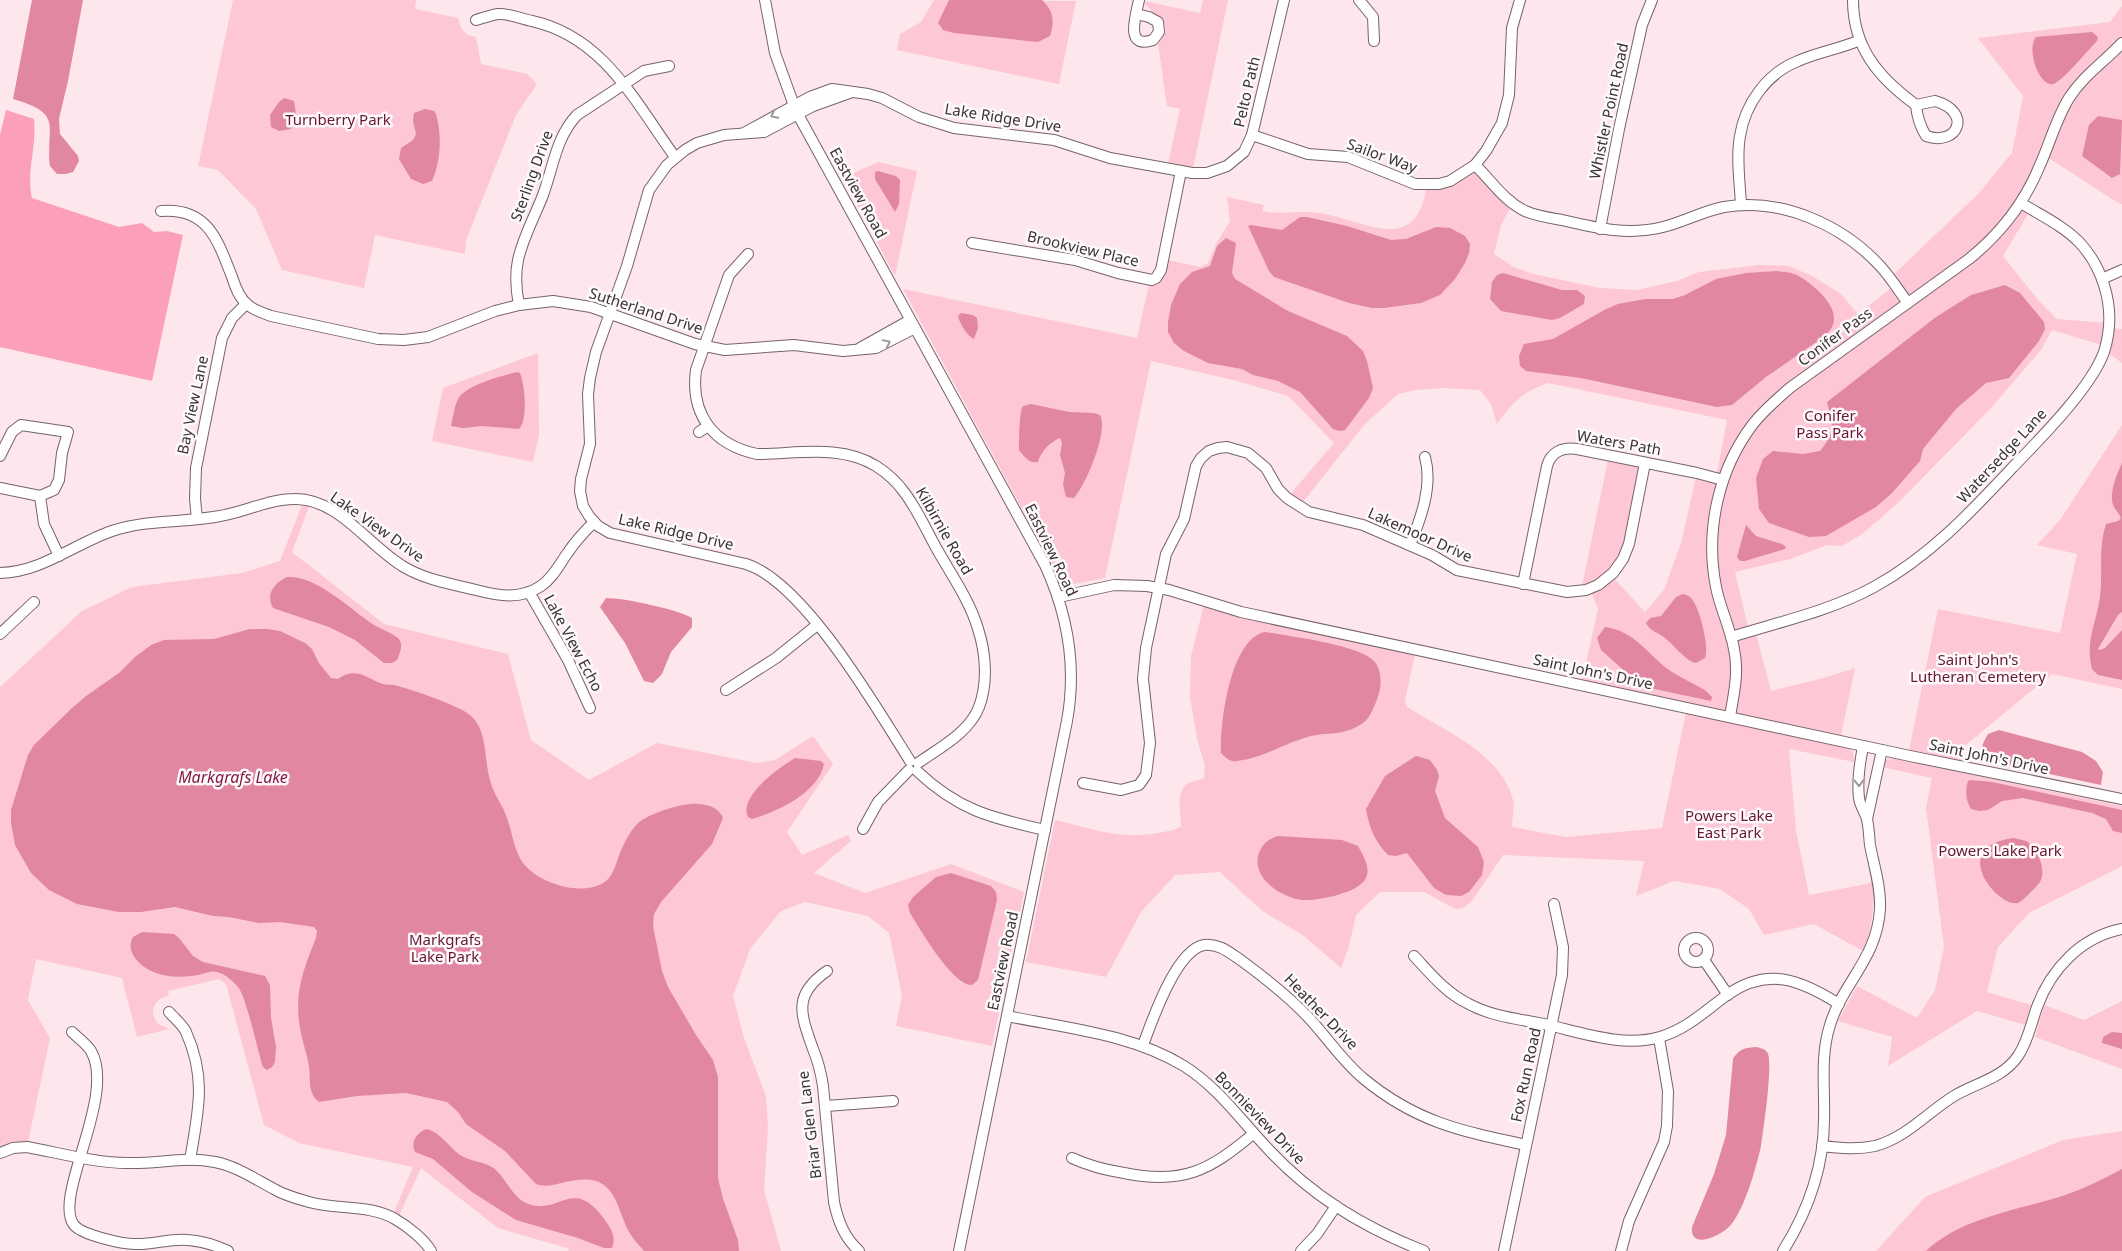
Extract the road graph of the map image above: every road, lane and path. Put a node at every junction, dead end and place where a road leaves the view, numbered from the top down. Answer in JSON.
{"nodes":[{"id":1,"x":765,"y":0,"type":"edge"},
{"id":2,"x":1139,"y":0,"type":"edge"},
{"id":3,"x":1284,"y":0,"type":"edge"},
{"id":4,"x":1359,"y":0,"type":"edge"},
{"id":5,"x":1520,"y":0,"type":"edge"},
{"id":6,"x":1652,"y":0,"type":"edge"},
{"id":7,"x":1853,"y":0,"type":"edge"},
{"id":8,"x":1136,"y":14,"type":"dead end"},
{"id":9,"x":476,"y":20,"type":"dead end"},
{"id":10,"x":1860,"y":40,"type":"junction"},
{"id":11,"x":1374,"y":41,"type":"dead end"},
{"id":12,"x":2122,"y":43,"type":"edge"},
{"id":13,"x":670,"y":66,"type":"dead end"},
{"id":14,"x":623,"y":85,"type":"junction"},
{"id":15,"x":1916,"y":105,"type":"junction"},
{"id":16,"x":796,"y":110,"type":"junction"},
{"id":17,"x":1252,"y":135,"type":"junction"},
{"id":18,"x":675,"y":158,"type":"junction"},
{"id":19,"x":1474,"y":165,"type":"junction"},
{"id":20,"x":1181,"y":171,"type":"junction"},
{"id":21,"x":2021,"y":203,"type":"junction"},
{"id":22,"x":1741,"y":205,"type":"junction"},
{"id":23,"x":160,"y":210,"type":"dead end"},
{"id":24,"x":1600,"y":229,"type":"junction"},
{"id":25,"x":972,"y":243,"type":"dead end"},
{"id":26,"x":748,"y":254,"type":"dead end"},
{"id":27,"x":2122,"y":270,"type":"edge"},
{"id":28,"x":2102,"y":279,"type":"junction"},
{"id":29,"x":1908,"y":303,"type":"junction"},
{"id":30,"x":246,"y":304,"type":"junction"},
{"id":31,"x":519,"y":305,"type":"junction"},
{"id":32,"x":610,"y":313,"type":"junction"},
{"id":33,"x":913,"y":324,"type":"junction"},
{"id":34,"x":704,"y":346,"type":"junction"},
{"id":35,"x":0,"y":456,"type":"edge"},
{"id":36,"x":1424,"y":457,"type":"dead end"},
{"id":37,"x":1645,"y":463,"type":"junction"},
{"id":38,"x":1723,"y":480,"type":"junction"},
{"id":39,"x":0,"y":488,"type":"edge"},
{"id":40,"x":40,"y":496,"type":"junction"},
{"id":41,"x":197,"y":519,"type":"junction"},
{"id":42,"x":594,"y":522,"type":"junction"},
{"id":43,"x":1410,"y":545,"type":"junction"},
{"id":44,"x":59,"y":556,"type":"junction"},
{"id":45,"x":0,"y":574,"type":"edge"},
{"id":46,"x":1524,"y":584,"type":"junction"},
{"id":47,"x":1159,"y":588,"type":"junction"},
{"id":48,"x":529,"y":592,"type":"junction"},
{"id":49,"x":1059,"y":597,"type":"junction"},
{"id":50,"x":34,"y":602,"type":"dead end"},
{"id":51,"x":817,"y":625,"type":"junction"},
{"id":52,"x":0,"y":634,"type":"edge"},
{"id":53,"x":1731,"y":637,"type":"junction"},
{"id":54,"x":726,"y":690,"type":"dead end"},
{"id":55,"x":590,"y":708,"type":"dead end"},
{"id":56,"x":1730,"y":716,"type":"junction"},
{"id":57,"x":1863,"y":746,"type":"junction"},
{"id":58,"x":1882,"y":750,"type":"junction"},
{"id":59,"x":913,"y":766,"type":"junction"},
{"id":60,"x":1083,"y":783,"type":"dead end"},
{"id":61,"x":2122,"y":799,"type":"edge"},
{"id":62,"x":1867,"y":819,"type":"junction"},
{"id":63,"x":863,"y":829,"type":"dead end"},
{"id":64,"x":1045,"y":830,"type":"junction"},
{"id":65,"x":1554,"y":904,"type":"dead end"},
{"id":66,"x":2122,"y":928,"type":"edge"},
{"id":67,"x":1414,"y":956,"type":"dead end"},
{"id":68,"x":1704,"y":960,"type":"dead end"},
{"id":69,"x":827,"y":971,"type":"dead end"},
{"id":70,"x":1728,"y":995,"type":"junction"},
{"id":71,"x":1839,"y":1004,"type":"junction"},
{"id":72,"x":169,"y":1012,"type":"dead end"},
{"id":73,"x":1007,"y":1016,"type":"junction"},
{"id":74,"x":1551,"y":1026,"type":"junction"},
{"id":75,"x":72,"y":1032,"type":"dead end"},
{"id":76,"x":1658,"y":1038,"type":"junction"},
{"id":77,"x":1143,"y":1046,"type":"junction"},
{"id":78,"x":893,"y":1101,"type":"dead end"},
{"id":79,"x":826,"y":1106,"type":"junction"},
{"id":80,"x":1253,"y":1134,"type":"junction"},
{"id":81,"x":1526,"y":1145,"type":"junction"},
{"id":82,"x":1822,"y":1146,"type":"junction"},
{"id":83,"x":0,"y":1153,"type":"edge"},
{"id":84,"x":80,"y":1156,"type":"junction"},
{"id":85,"x":1072,"y":1158,"type":"dead end"},
{"id":86,"x":190,"y":1160,"type":"junction"},
{"id":87,"x":1336,"y":1206,"type":"junction"},
{"id":88,"x":228,"y":1251,"type":"edge"},
{"id":89,"x":431,"y":1251,"type":"edge"},
{"id":90,"x":859,"y":1251,"type":"edge"},
{"id":91,"x":959,"y":1251,"type":"edge"},
{"id":92,"x":1302,"y":1251,"type":"edge"},
{"id":93,"x":1424,"y":1251,"type":"edge"},
{"id":94,"x":1504,"y":1251,"type":"edge"},
{"id":95,"x":1621,"y":1251,"type":"edge"},
{"id":96,"x":1783,"y":1251,"type":"edge"}],
"edges":[{"from":1,"to":16,"type":"street","name":"Eastview Road"},
{"from":2,"to":8,"type":"street"},
{"from":3,"to":17,"type":"street","name":"Pelto Path"},
{"from":4,"to":11,"type":"street"},
{"from":5,"to":19,"type":"street","name":"Sailor Way"},
{"from":6,"to":24,"type":"street","name":"Whistler Point Road"},
{"from":7,"to":10,"type":"street"},
{"from":9,"to":14,"type":"street"},
{"from":10,"to":15,"type":"street"},
{"from":10,"to":22,"type":"street"},
{"from":12,"to":21,"type":"street","name":"Conifer Pass"},
{"from":13,"to":14,"type":"street","name":"Sterling Drive"},
{"from":14,"to":18,"type":"street"},
{"from":14,"to":31,"type":"street","name":"Sterling Drive"},
{"from":15,"to":15,"type":"street"},
{"from":16,"to":18,"type":"street","name":"Lake Ridge Drive"},
{"from":16,"to":20,"type":"street","name":"Lake Ridge Drive"},
{"from":16,"to":33,"type":"street","name":"Eastview Road"},
{"from":17,"to":19,"type":"street","name":"Sailor Way"},
{"from":17,"to":20,"type":"street","name":"Pelto Path"},
{"from":18,"to":32,"type":"street","name":"Lake Ridge Drive"},
{"from":19,"to":24,"type":"street"},
{"from":20,"to":25,"type":"street","name":"Brookview Place"},
{"from":21,"to":28,"type":"street","name":"Watersedge Lane"},
{"from":21,"to":29,"type":"street","name":"Conifer Pass"},
{"from":22,"to":24,"type":"street"},
{"from":22,"to":29,"type":"street"},
{"from":23,"to":30,"type":"street"},
{"from":26,"to":34,"type":"street","name":"Kilbirnie Road"},
{"from":27,"to":28,"type":"street"},
{"from":28,"to":53,"type":"street","name":"Watersedge Lane"},
{"from":29,"to":38,"type":"street","name":"Conifer Pass"},
{"from":30,"to":31,"type":"street","name":"Sutherland Drive"},
{"from":30,"to":41,"type":"street","name":"Bay View Lane"},
{"from":31,"to":32,"type":"street","name":"Sutherland Drive"},
{"from":32,"to":34,"type":"street","name":"Sutherland Drive"},
{"from":32,"to":42,"type":"street","name":"Lake Ridge Drive"},
{"from":33,"to":34,"type":"street","name":"Sutherland Drive"},
{"from":33,"to":49,"type":"street","name":"Eastview Road"},
{"from":34,"to":59,"type":"street","name":"Kilbirnie Road"},
{"from":35,"to":40,"type":"street"},
{"from":36,"to":43,"type":"street"},
{"from":37,"to":38,"type":"street","name":"Waters Path"},
{"from":37,"to":46,"type":"street","name":"Lakemoor Drive"},
{"from":37,"to":46,"type":"street","name":"Waters Path"},
{"from":38,"to":53,"type":"street","name":"Conifer Pass"},
{"from":39,"to":40,"type":"street"},
{"from":40,"to":44,"type":"street"},
{"from":41,"to":44,"type":"street","name":"Lake View Drive"},
{"from":41,"to":48,"type":"street","name":"Lake View Drive"},
{"from":42,"to":48,"type":"street","name":"Lake View Drive"},
{"from":42,"to":51,"type":"street","name":"Lake Ridge Drive"},
{"from":43,"to":46,"type":"street","name":"Lakemoor Drive"},
{"from":43,"to":47,"type":"street","name":"Lakemoor Drive"},
{"from":44,"to":45,"type":"street","name":"Lake View Drive"},
{"from":47,"to":49,"type":"street","name":"Saint John's Drive"},
{"from":47,"to":56,"type":"street","name":"Saint John's Drive"},
{"from":47,"to":60,"type":"street"},
{"from":48,"to":55,"type":"street","name":"Lake View Echo"},
{"from":49,"to":64,"type":"street","name":"Eastview Road"},
{"from":50,"to":52,"type":"street"},
{"from":51,"to":54,"type":"street"},
{"from":51,"to":59,"type":"street","name":"Lake Ridge Drive"},
{"from":53,"to":56,"type":"street","name":"Conifer Pass"},
{"from":56,"to":57,"type":"street","name":"Saint John's Drive"},
{"from":57,"to":58,"type":"street","name":"Saint John's Drive"},
{"from":57,"to":62,"type":"street","one_way":true},
{"from":58,"to":61,"type":"street","name":"Saint John's Drive"},
{"from":58,"to":62,"type":"street"},
{"from":59,"to":63,"type":"street","name":"Kilbirnie Road"},
{"from":59,"to":64,"type":"street","name":"Lake Ridge Drive"},
{"from":62,"to":71,"type":"street"},
{"from":64,"to":73,"type":"street","name":"Eastview Road"},
{"from":65,"to":74,"type":"street","name":"Fox Run Road"},
{"from":66,"to":82,"type":"street"},
{"from":67,"to":74,"type":"street"},
{"from":68,"to":70,"type":"street"},
{"from":69,"to":79,"type":"street","name":"Briar Glen Lane"},
{"from":70,"to":71,"type":"street"},
{"from":70,"to":76,"type":"street"},
{"from":71,"to":82,"type":"street"},
{"from":72,"to":86,"type":"street"},
{"from":73,"to":77,"type":"street","name":"Bonnieview Drive"},
{"from":73,"to":91,"type":"street","name":"Eastview Road"},
{"from":74,"to":76,"type":"street"},
{"from":74,"to":81,"type":"street","name":"Fox Run Road"},
{"from":75,"to":84,"type":"street"},
{"from":76,"to":95,"type":"street"},
{"from":77,"to":80,"type":"street","name":"Bonnieview Drive"},
{"from":77,"to":81,"type":"street","name":"Heather Drive"},
{"from":78,"to":79,"type":"street"},
{"from":79,"to":90,"type":"street","name":"Briar Glen Lane"},
{"from":80,"to":85,"type":"street"},
{"from":80,"to":87,"type":"street","name":"Bonnieview Drive"},
{"from":81,"to":94,"type":"street","name":"Fox Run Road"},
{"from":82,"to":96,"type":"street"},
{"from":83,"to":84,"type":"street"},
{"from":84,"to":86,"type":"street"},
{"from":84,"to":88,"type":"street"},
{"from":86,"to":89,"type":"street"},
{"from":87,"to":92,"type":"street"},
{"from":87,"to":93,"type":"street","name":"Bonnieview Drive"}]}
